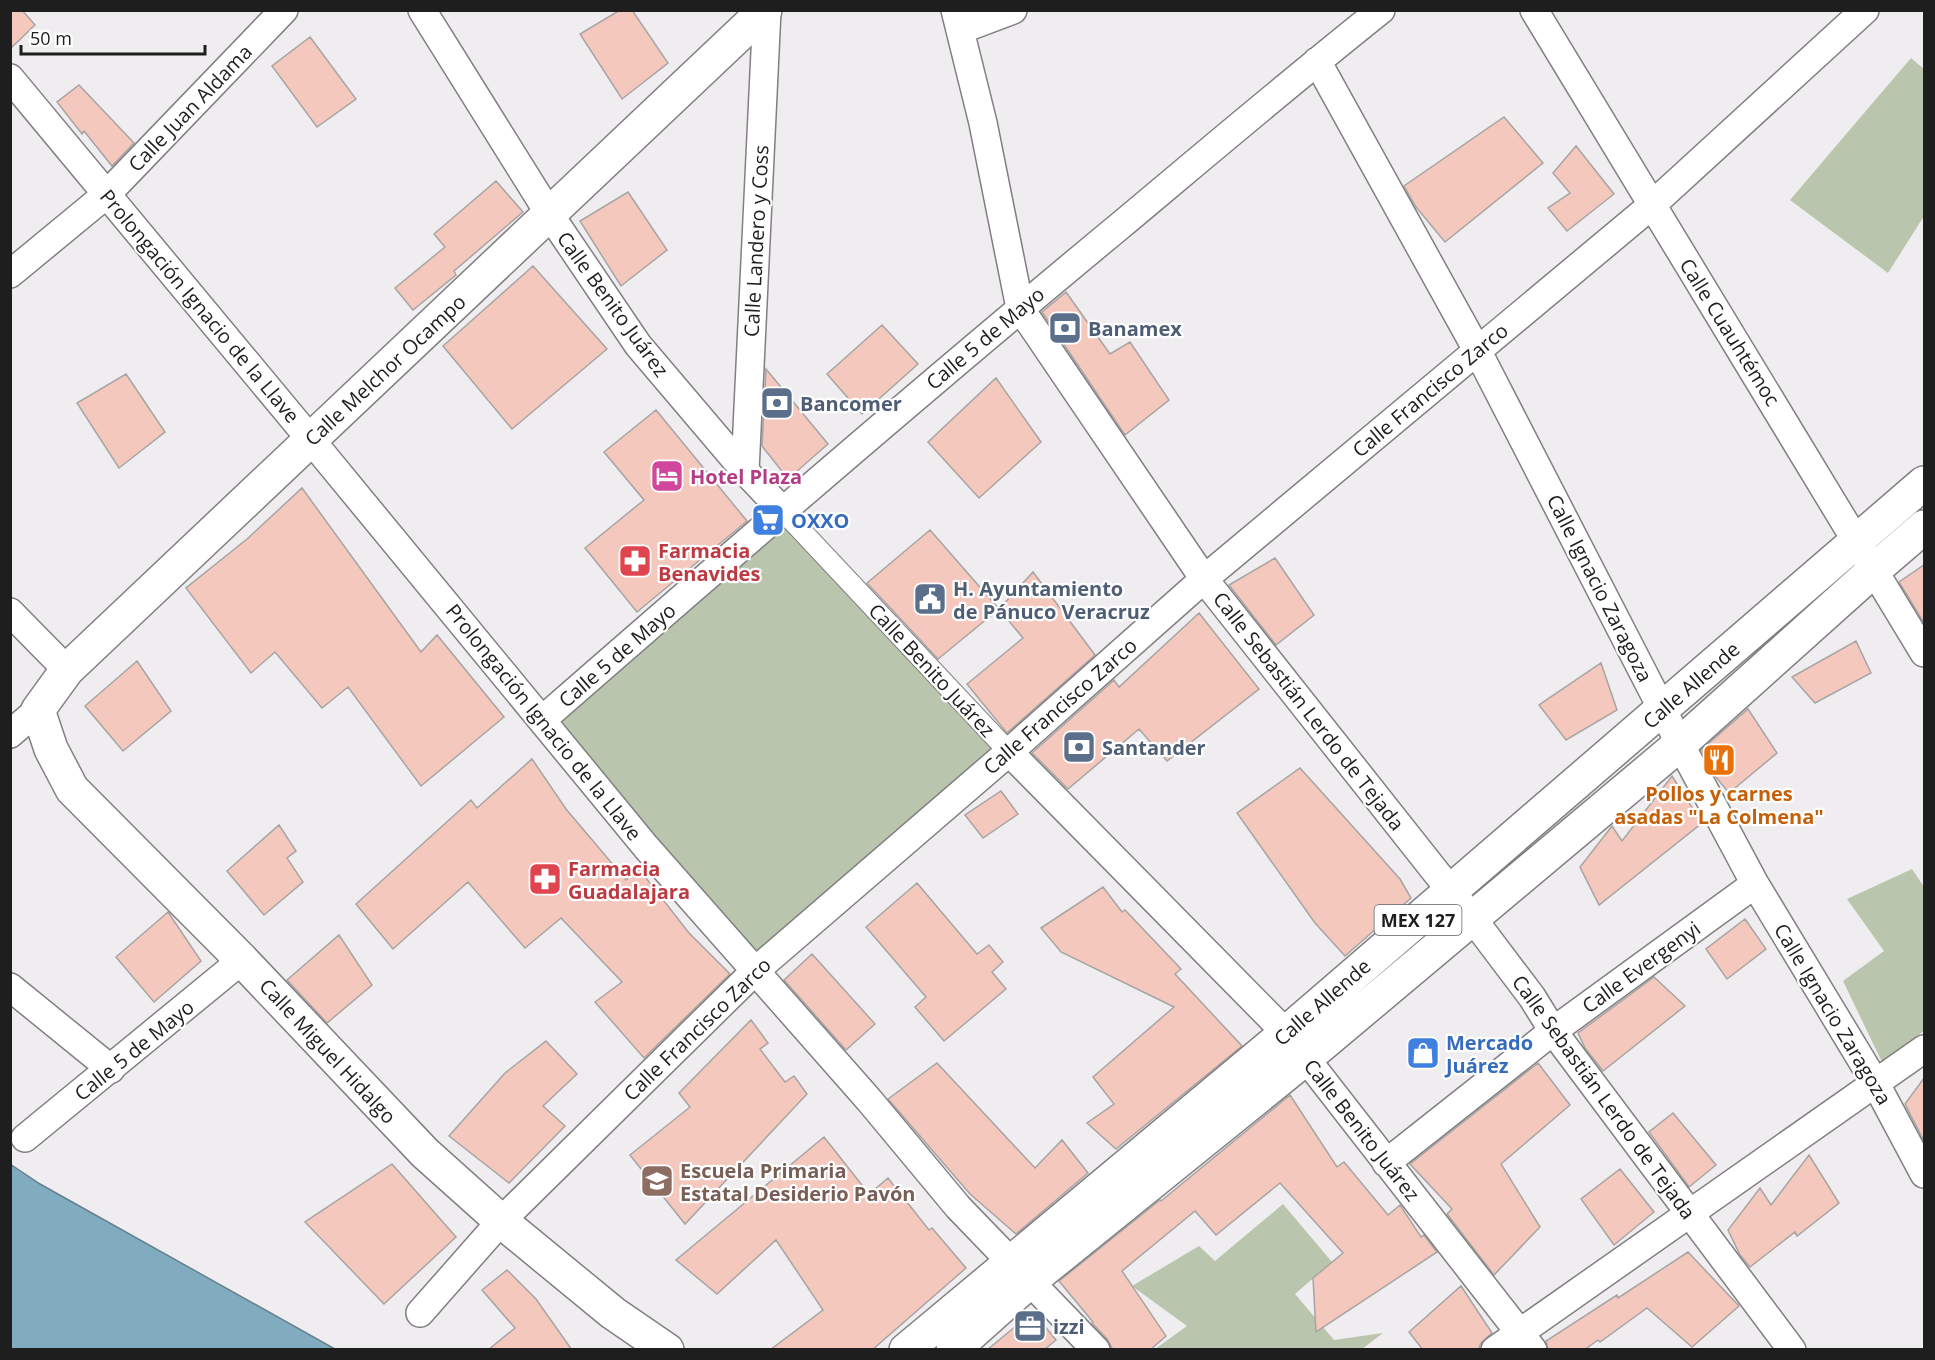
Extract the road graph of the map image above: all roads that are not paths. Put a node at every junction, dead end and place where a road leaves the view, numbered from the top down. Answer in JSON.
{"nodes":[{"id":1,"x":284,"y":10,"type":"edge"},
{"id":2,"x":422,"y":10,"type":"edge"},
{"id":3,"x":766,"y":10,"type":"edge"},
{"id":4,"x":1013,"y":10,"type":"edge"},
{"id":5,"x":1381,"y":10,"type":"edge"},
{"id":6,"x":1534,"y":10,"type":"edge"},
{"id":7,"x":1865,"y":10,"type":"edge"},
{"id":8,"x":957,"y":20,"type":"edge"},
{"id":9,"x":1317,"y":61,"type":"junction"},
{"id":10,"x":10,"y":78,"type":"edge"},
{"id":11,"x":106,"y":194,"type":"junction"},
{"id":12,"x":1652,"y":205,"type":"junction"},
{"id":13,"x":550,"y":215,"type":"junction"},
{"id":14,"x":10,"y":274,"type":"edge"},
{"id":15,"x":1020,"y":309,"type":"junction"},
{"id":16,"x":1477,"y":350,"type":"junction"},
{"id":17,"x":311,"y":440,"type":"junction"},
{"id":18,"x":745,"y":471,"type":"junction"},
{"id":19,"x":1924,"y":483,"type":"edge"},
{"id":20,"x":782,"y":510,"type":"junction"},
{"id":21,"x":1924,"y":527,"type":"edge"},
{"id":22,"x":1857,"y":540,"type":"junction"},
{"id":23,"x":1874,"y":570,"type":"junction"},
{"id":24,"x":1204,"y":579,"type":"junction"},
{"id":25,"x":10,"y":612,"type":"edge"},
{"id":26,"x":1924,"y":653,"type":"edge"},
{"id":27,"x":67,"y":670,"type":"junction"},
{"id":28,"x":38,"y":710,"type":"junction"},
{"id":29,"x":1663,"y":710,"type":"junction"},
{"id":30,"x":542,"y":720,"type":"junction"},
{"id":31,"x":10,"y":734,"type":"edge"},
{"id":32,"x":1680,"y":744,"type":"junction"},
{"id":33,"x":1009,"y":752,"type":"junction"},
{"id":34,"x":1755,"y":884,"type":"junction"},
{"id":35,"x":1451,"y":891,"type":"junction"},
{"id":36,"x":1473,"y":919,"type":"junction"},
{"id":37,"x":242,"y":960,"type":"junction"},
{"id":38,"x":755,"y":971,"type":"junction"},
{"id":39,"x":10,"y":987,"type":"edge"},
{"id":40,"x":1553,"y":1031,"type":"junction"},
{"id":41,"x":1286,"y":1033,"type":"junction"},
{"id":42,"x":1924,"y":1048,"type":"edge"},
{"id":43,"x":1306,"y":1058,"type":"junction"},
{"id":44,"x":111,"y":1069,"type":"junction"},
{"id":45,"x":1876,"y":1084,"type":"junction"},
{"id":46,"x":25,"y":1138,"type":"dead end"},
{"id":47,"x":1386,"y":1163,"type":"junction"},
{"id":48,"x":1924,"y":1174,"type":"edge"},
{"id":49,"x":1689,"y":1215,"type":"junction"},
{"id":50,"x":501,"y":1221,"type":"junction"},
{"id":51,"x":1020,"y":1271,"type":"junction"},
{"id":52,"x":420,"y":1313,"type":"dead end"},
{"id":53,"x":1526,"y":1340,"type":"edge"},
{"id":54,"x":667,"y":1350,"type":"edge"},
{"id":55,"x":906,"y":1350,"type":"edge"},
{"id":56,"x":953,"y":1350,"type":"edge"},
{"id":57,"x":1096,"y":1350,"type":"edge"},
{"id":58,"x":1495,"y":1350,"type":"edge"},
{"id":59,"x":1791,"y":1350,"type":"edge"}],
"edges":[{"from":1,"to":11,"type":"street","name":"Calle Juan Aldama"},
{"from":2,"to":13,"type":"street","name":"Calle Benito Juárez"},
{"from":3,"to":13,"type":"main road","name":"Calle Melchor Ocampo"},
{"from":3,"to":18,"type":"street","name":"Calle Landero y Coss"},
{"from":4,"to":8,"type":"street"},
{"from":5,"to":9,"type":"street","name":"Calle 5 de Mayo"},
{"from":6,"to":12,"type":"street","name":"Calle Cuauhtémoc"},
{"from":7,"to":12,"type":"street","name":"Calle Francisco Zarco"},
{"from":8,"to":15,"type":"street","name":"Calle Sebastián Lerdo de Tejada"},
{"from":9,"to":15,"type":"street","name":"Calle 5 de Mayo"},
{"from":9,"to":16,"type":"street","name":"Calle Ignacio Zaragoza"},
{"from":10,"to":11,"type":"street","name":"Prolongación Ignacio de la Llave"},
{"from":11,"to":14,"type":"street","name":"Calle Juan Aldama"},
{"from":11,"to":17,"type":"street","name":"Prolongación Ignacio de la Llave"},
{"from":12,"to":16,"type":"street","name":"Calle Francisco Zarco"},
{"from":12,"to":22,"type":"street","name":"Calle Cuauhtémoc"},
{"from":13,"to":17,"type":"main road","name":"Calle Melchor Ocampo"},
{"from":13,"to":18,"type":"street","name":"Calle Benito Juárez"},
{"from":15,"to":20,"type":"street","name":"Calle 5 de Mayo"},
{"from":15,"to":24,"type":"street","name":"Calle Sebastián Lerdo de Tejada"},
{"from":16,"to":24,"type":"street","name":"Calle Francisco Zarco"},
{"from":16,"to":29,"type":"street","name":"Calle Ignacio Zaragoza"},
{"from":17,"to":27,"type":"main road","name":"Calle Melchor Ocampo"},
{"from":17,"to":30,"type":"street","name":"Prolongación Ignacio de la Llave"},
{"from":18,"to":20,"type":"street","name":"Calle Benito Juárez"},
{"from":19,"to":22,"type":"main road","name":"Calle Allende","number":"MEX 127"},
{"from":20,"to":30,"type":"street","name":"Calle 5 de Mayo"},
{"from":20,"to":33,"type":"street","name":"Calle Benito Juárez"},
{"from":21,"to":23,"type":"main road","name":"Calle Allende","number":"MEX 127"},
{"from":22,"to":23,"type":"street","name":"Calle Cuauhtémoc"},
{"from":22,"to":29,"type":"main road","name":"Calle Allende","number":"MEX 127"},
{"from":23,"to":26,"type":"street","name":"Calle Cuauhtémoc"},
{"from":23,"to":32,"type":"main road","name":"Calle Allende","number":"MEX 127"},
{"from":24,"to":33,"type":"street","name":"Calle Francisco Zarco"},
{"from":24,"to":35,"type":"street","name":"Calle Sebastián Lerdo de Tejada"},
{"from":25,"to":27,"type":"street"},
{"from":27,"to":28,"type":"main road","name":"Calle Melchor Ocampo"},
{"from":28,"to":31,"type":"street","name":"Calle Melchor Ocampo"},
{"from":28,"to":37,"type":"main road","name":"Calle Miguel Hidalgo"},
{"from":29,"to":32,"type":"street","name":"Calle Ignacio Zaragoza"},
{"from":29,"to":35,"type":"main road","name":"Calle Allende","number":"MEX 127"},
{"from":30,"to":38,"type":"street","name":"Prolongación Ignacio de la Llave"},
{"from":32,"to":34,"type":"street","name":"Calle Ignacio Zaragoza"},
{"from":32,"to":36,"type":"main road","name":"Calle Allende","number":"MEX 127"},
{"from":33,"to":38,"type":"street","name":"Calle Francisco Zarco"},
{"from":33,"to":41,"type":"street","name":"Calle Benito Juárez"},
{"from":34,"to":40,"type":"street","name":"Calle Evergenyi"},
{"from":34,"to":45,"type":"street","name":"Calle Ignacio Zaragoza"},
{"from":35,"to":36,"type":"street","name":"Calle Sebastián Lerdo de Tejada"},
{"from":35,"to":41,"type":"main road","name":"Calle Allende","number":"MEX 127"},
{"from":36,"to":40,"type":"street","name":"Calle Sebastián Lerdo de Tejada"},
{"from":36,"to":43,"type":"main road","name":"Calle Allende","number":"MEX 127"},
{"from":37,"to":44,"type":"street","name":"Calle 5 de Mayo"},
{"from":37,"to":50,"type":"main road","name":"Calle Miguel Hidalgo"},
{"from":38,"to":50,"type":"street","name":"Calle Francisco Zarco"},
{"from":38,"to":51,"type":"street","name":"Prolongación Ignacio de la Llave"},
{"from":39,"to":44,"type":"street"},
{"from":40,"to":47,"type":"street","name":"Calle Evergenyi"},
{"from":40,"to":49,"type":"street","name":"Calle Sebastián Lerdo de Tejada"},
{"from":41,"to":43,"type":"street","name":"Calle Benito Juárez"},
{"from":41,"to":51,"type":"main road","name":"Calle Allende","number":"MEX 127"},
{"from":42,"to":45,"type":"street"},
{"from":43,"to":47,"type":"street","name":"Calle Benito Juárez"},
{"from":43,"to":51,"type":"main road","name":"Calle Allende","number":"MEX 127"},
{"from":44,"to":46,"type":"street","name":"Calle 5 de Mayo"},
{"from":45,"to":48,"type":"street","name":"Calle Ignacio Zaragoza"},
{"from":45,"to":49,"type":"street"},
{"from":47,"to":53,"type":"street","name":"Calle Benito Juárez"},
{"from":49,"to":53,"type":"street"},
{"from":49,"to":59,"type":"street","name":"Calle Sebastián Lerdo de Tejada"},
{"from":50,"to":52,"type":"street","name":"Calle Francisco Zarco"},
{"from":50,"to":54,"type":"main road","name":"Calle Miguel Hidalgo"},
{"from":51,"to":55,"type":"main road","name":"Calle Allende","number":"MEX 127"},
{"from":51,"to":56,"type":"main road","name":"Calle Allende","number":"MEX 127"},
{"from":51,"to":57,"type":"street","name":"Prolongación Ignacio de la Llave"},
{"from":53,"to":58,"type":"street"}]}
